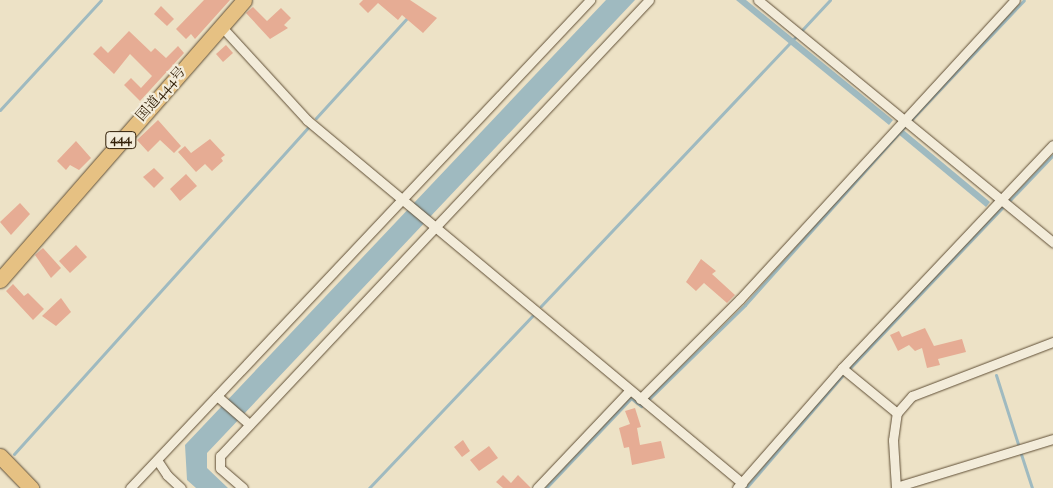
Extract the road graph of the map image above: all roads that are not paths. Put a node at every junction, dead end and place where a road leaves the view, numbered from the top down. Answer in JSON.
{"nodes":[{"id":1,"x":244,"y":0,"type":"edge"},
{"id":2,"x":590,"y":0,"type":"edge"},
{"id":3,"x":649,"y":0,"type":"edge"},
{"id":4,"x":758,"y":0,"type":"edge"},
{"id":5,"x":1015,"y":0,"type":"edge"},
{"id":6,"x":221,"y":26,"type":"junction"},
{"id":7,"x":898,"y":124,"type":"junction"},
{"id":8,"x":1053,"y":145,"type":"edge"},
{"id":9,"x":1001,"y":200,"type":"junction"},
{"id":10,"x":406,"y":201,"type":"junction"},
{"id":11,"x":434,"y":224,"type":"junction"},
{"id":12,"x":1053,"y":242,"type":"edge"},
{"id":13,"x":0,"y":280,"type":"edge"},
{"id":14,"x":1053,"y":342,"type":"edge"},
{"id":15,"x":842,"y":368,"type":"junction"},
{"id":16,"x":630,"y":390,"type":"junction"},
{"id":17,"x":217,"y":396,"type":"junction"},
{"id":18,"x":640,"y":399,"type":"junction"},
{"id":19,"x":897,"y":413,"type":"junction"},
{"id":20,"x":249,"y":424,"type":"junction"},
{"id":21,"x":1053,"y":439,"type":"edge"},
{"id":22,"x":0,"y":456,"type":"edge"},
{"id":23,"x":158,"y":460,"type":"junction"},
{"id":24,"x":739,"y":485,"type":"edge"},
{"id":25,"x":31,"y":488,"type":"edge"},
{"id":26,"x":130,"y":488,"type":"edge"},
{"id":27,"x":182,"y":488,"type":"edge"},
{"id":28,"x":243,"y":488,"type":"edge"},
{"id":29,"x":536,"y":488,"type":"edge"},
{"id":30,"x":896,"y":488,"type":"edge"}],
"edges":[{"from":1,"to":6,"type":"highway","name":"国道444号","number":"444"},
{"from":2,"to":10,"type":"street"},
{"from":3,"to":11,"type":"street"},
{"from":4,"to":7,"type":"street"},
{"from":5,"to":7,"type":"street"},
{"from":6,"to":10,"type":"street"},
{"from":6,"to":13,"type":"highway","name":"国道444号","number":"444"},
{"from":7,"to":9,"type":"street"},
{"from":7,"to":18,"type":"street"},
{"from":8,"to":9,"type":"street"},
{"from":9,"to":12,"type":"street"},
{"from":9,"to":15,"type":"street"},
{"from":10,"to":11,"type":"street"},
{"from":10,"to":17,"type":"street"},
{"from":11,"to":16,"type":"street"},
{"from":11,"to":20,"type":"street"},
{"from":14,"to":19,"type":"street"},
{"from":15,"to":19,"type":"street"},
{"from":15,"to":24,"type":"street"},
{"from":16,"to":18,"type":"street"},
{"from":16,"to":29,"type":"street"},
{"from":17,"to":20,"type":"street"},
{"from":17,"to":23,"type":"street"},
{"from":18,"to":24,"type":"street"},
{"from":19,"to":30,"type":"street"},
{"from":20,"to":28,"type":"street"},
{"from":21,"to":30,"type":"street"},
{"from":22,"to":25,"type":"highway"},
{"from":23,"to":26,"type":"street"},
{"from":23,"to":27,"type":"street"}]}
